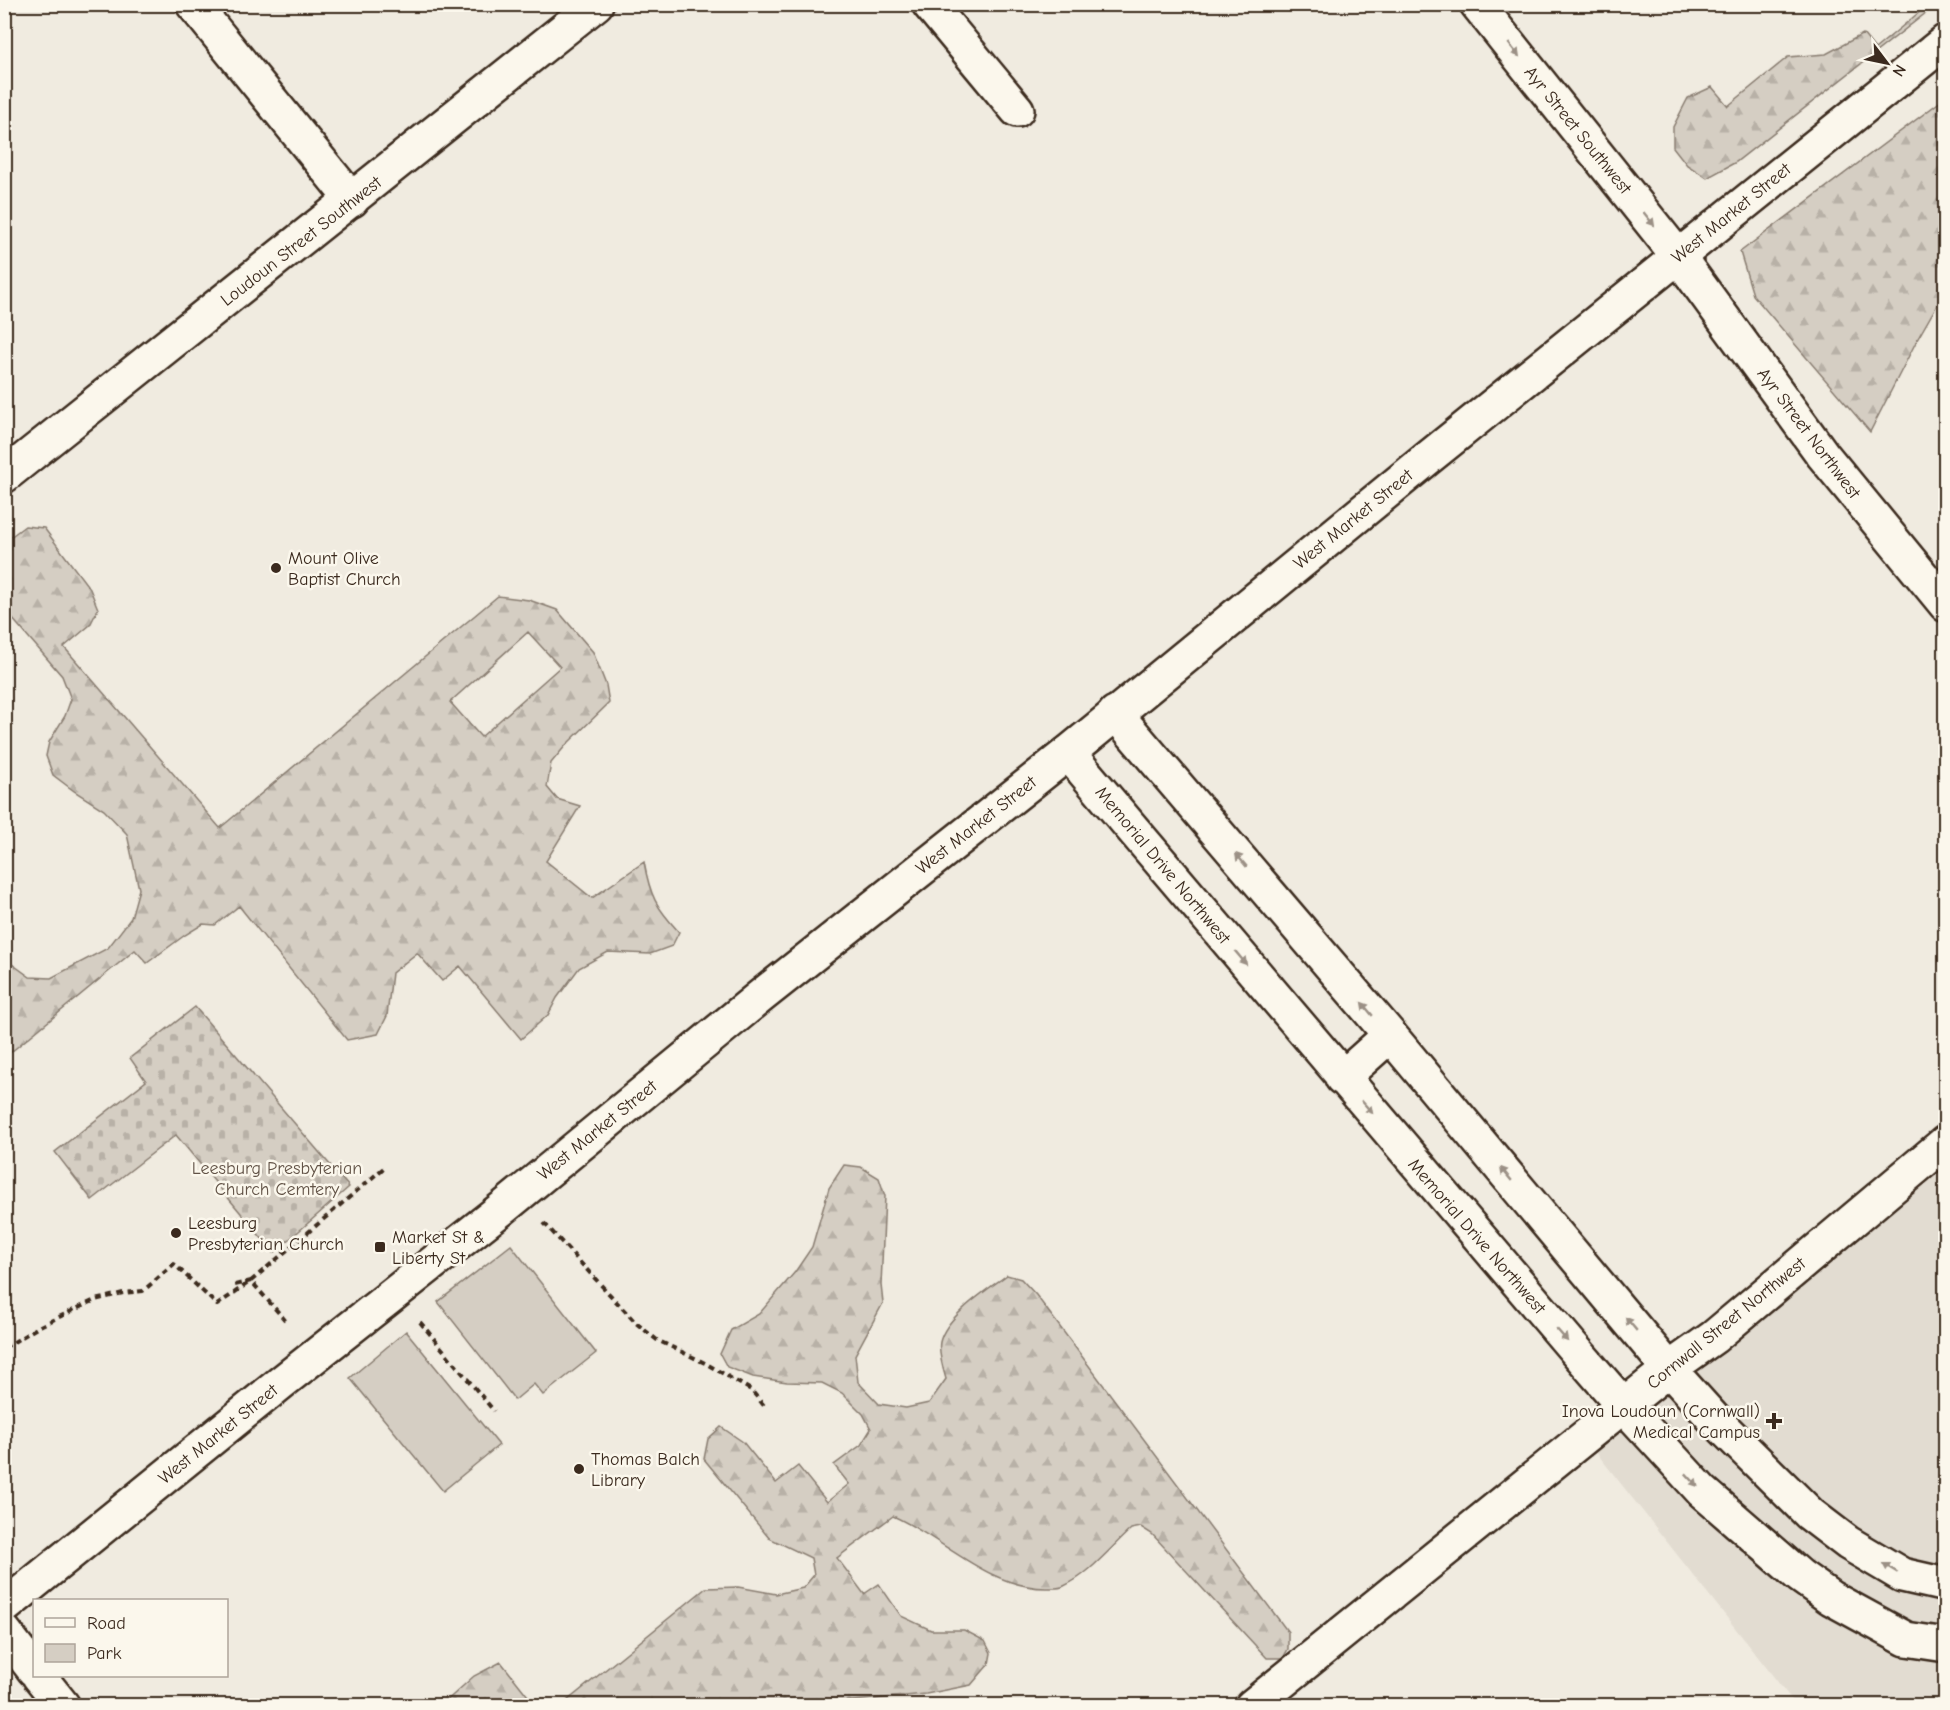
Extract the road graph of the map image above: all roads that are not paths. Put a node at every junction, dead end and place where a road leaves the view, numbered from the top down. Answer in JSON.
{"nodes":[{"id":1,"x":193,"y":4,"type":"edge"},
{"id":2,"x":596,"y":4,"type":"edge"},
{"id":3,"x":929,"y":4,"type":"edge"},
{"id":4,"x":1477,"y":4,"type":"edge"},
{"id":5,"x":1946,"y":41,"type":"edge"},
{"id":6,"x":1017,"y":110,"type":"dead end"},
{"id":7,"x":352,"y":200,"type":"junction"},
{"id":8,"x":1678,"y":256,"type":"junction"},
{"id":9,"x":4,"y":477,"type":"edge"},
{"id":10,"x":1946,"y":605,"type":"edge"},
{"id":11,"x":1115,"y":713,"type":"junction"},
{"id":12,"x":1068,"y":753,"type":"junction"},
{"id":13,"x":1390,"y":1035,"type":"junction"},
{"id":14,"x":1342,"y":1078,"type":"junction"},
{"id":15,"x":1946,"y":1142,"type":"edge"},
{"id":16,"x":1669,"y":1369,"type":"junction"},
{"id":17,"x":1623,"y":1406,"type":"junction"},
{"id":18,"x":1946,"y":1586,"type":"edge"},
{"id":19,"x":4,"y":1607,"type":"edge"},
{"id":20,"x":4,"y":1631,"type":"edge"},
{"id":21,"x":1946,"y":1645,"type":"edge"},
{"id":22,"x":33,"y":1669,"type":"edge"},
{"id":23,"x":40,"y":1677,"type":"edge"},
{"id":24,"x":63,"y":1706,"type":"edge"},
{"id":25,"x":1252,"y":1706,"type":"edge"}],
"edges":[{"from":1,"to":7,"type":"street"},
{"from":2,"to":7,"type":"street","name":"Loudoun Street Southwest"},
{"from":3,"to":6,"type":"street"},
{"from":4,"to":8,"type":"street","name":"Ayr Street Southwest","one_way":true},
{"from":5,"to":8,"type":"street","name":"West Market Street"},
{"from":7,"to":9,"type":"street","name":"Loudoun Street Southwest"},
{"from":8,"to":10,"type":"street","name":"Ayr Street Northwest"},
{"from":8,"to":11,"type":"street","name":"West Market Street"},
{"from":11,"to":12,"type":"street","name":"West Market Street"},
{"from":13,"to":11,"type":"street","one_way":true},
{"from":12,"to":14,"type":"street","name":"Memorial Drive Northwest","one_way":true},
{"from":12,"to":19,"type":"street","name":"West Market Street"},
{"from":13,"to":14,"type":"street"},
{"from":16,"to":13,"type":"street","one_way":true},
{"from":14,"to":17,"type":"street","name":"Memorial Drive Northwest","one_way":true},
{"from":15,"to":16,"type":"street","name":"Cornwall Street Northwest"},
{"from":16,"to":17,"type":"street","name":"Cornwall Street Northwest"},
{"from":18,"to":16,"type":"street","one_way":true},
{"from":17,"to":21,"type":"street","name":"Memorial Drive Northwest","one_way":true},
{"from":17,"to":25,"type":"street","name":"Cornwall Street Northwest"},
{"from":20,"to":22,"type":"street"},
{"from":23,"to":24,"type":"street"}]}
